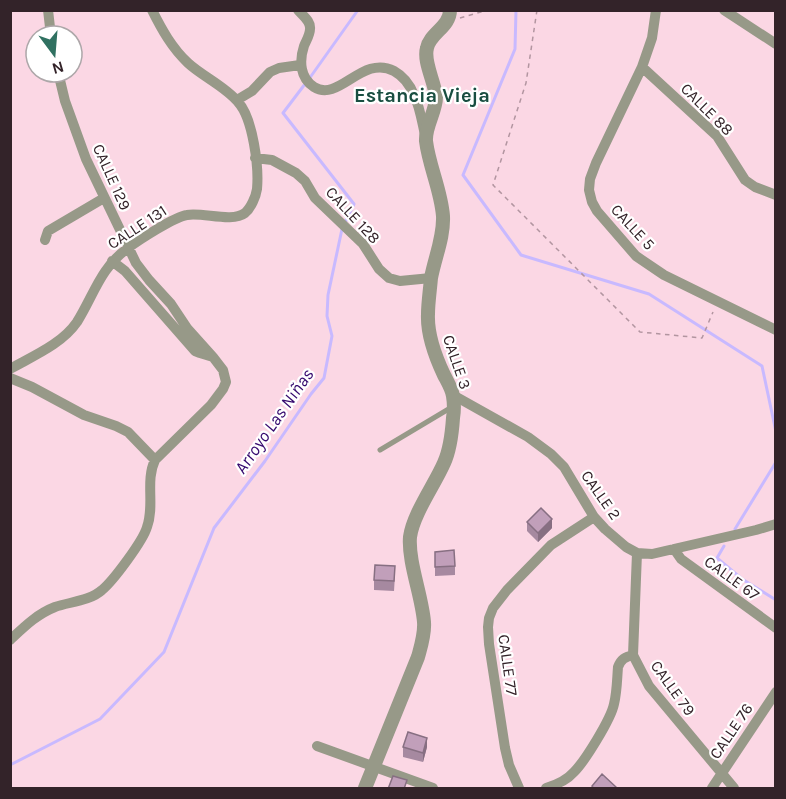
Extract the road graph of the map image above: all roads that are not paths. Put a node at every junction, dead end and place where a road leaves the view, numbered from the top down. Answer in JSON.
{"nodes":[{"id":1,"x":152,"y":10,"type":"edge"},
{"id":2,"x":298,"y":10,"type":"edge"},
{"id":3,"x":656,"y":10,"type":"edge"},
{"id":4,"x":724,"y":10,"type":"edge"},
{"id":5,"x":449,"y":16,"type":"edge"},
{"id":6,"x":776,"y":44,"type":"edge"},
{"id":7,"x":300,"y":65,"type":"junction"},
{"id":8,"x":642,"y":67,"type":"junction"},
{"id":9,"x":60,"y":84,"type":"edge"},
{"id":10,"x":237,"y":100,"type":"junction"},
{"id":11,"x":426,"y":138,"type":"junction"},
{"id":12,"x":255,"y":158,"type":"junction"},
{"id":13,"x":776,"y":195,"type":"edge"},
{"id":14,"x":104,"y":198,"type":"junction"},
{"id":15,"x":45,"y":240,"type":"dead end"},
{"id":16,"x":128,"y":248,"type":"junction"},
{"id":17,"x":112,"y":261,"type":"junction"},
{"id":18,"x":432,"y":278,"type":"junction"},
{"id":19,"x":776,"y":330,"type":"edge"},
{"id":20,"x":213,"y":357,"type":"junction"},
{"id":21,"x":10,"y":369,"type":"edge"},
{"id":22,"x":10,"y":378,"type":"edge"},
{"id":23,"x":453,"y":401,"type":"junction"},
{"id":24,"x":380,"y":450,"type":"dead end"},
{"id":25,"x":155,"y":460,"type":"junction"},
{"id":26,"x":594,"y":517,"type":"junction"},
{"id":27,"x":776,"y":524,"type":"edge"},
{"id":28,"x":674,"y":549,"type":"junction"},
{"id":29,"x":637,"y":553,"type":"junction"},
{"id":30,"x":776,"y":628,"type":"edge"},
{"id":31,"x":10,"y":640,"type":"edge"},
{"id":32,"x":633,"y":655,"type":"junction"},
{"id":33,"x":776,"y":692,"type":"edge"},
{"id":34,"x":317,"y":746,"type":"dead end"},
{"id":35,"x":374,"y":766,"type":"junction"},
{"id":36,"x":722,"y":772,"type":"junction"},
{"id":37,"x":365,"y":789,"type":"edge"},
{"id":38,"x":433,"y":789,"type":"edge"},
{"id":39,"x":519,"y":789,"type":"edge"},
{"id":40,"x":546,"y":789,"type":"edge"},
{"id":41,"x":712,"y":789,"type":"edge"},
{"id":42,"x":734,"y":789,"type":"edge"}],
"edges":[{"from":1,"to":10,"type":"street"},
{"from":2,"to":7,"type":"street"},
{"from":3,"to":8,"type":"street","name":"CALLE 5"},
{"from":4,"to":6,"type":"street"},
{"from":5,"to":11,"type":"street","name":"CALLE 3"},
{"from":7,"to":10,"type":"street"},
{"from":7,"to":11,"type":"street"},
{"from":8,"to":13,"type":"street","name":"CALLE 88"},
{"from":8,"to":19,"type":"street","name":"CALLE 5"},
{"from":9,"to":14,"type":"street","name":"CALLE 129"},
{"from":10,"to":12,"type":"street","name":"CALLE 131"},
{"from":11,"to":18,"type":"street","name":"CALLE 3"},
{"from":12,"to":16,"type":"street","name":"CALLE 131"},
{"from":12,"to":18,"type":"street","name":"CALLE 128"},
{"from":14,"to":15,"type":"street"},
{"from":14,"to":16,"type":"street","name":"CALLE 129"},
{"from":16,"to":17,"type":"street","name":"CALLE 131"},
{"from":16,"to":20,"type":"street","name":"CALLE 129"},
{"from":17,"to":20,"type":"street"},
{"from":17,"to":21,"type":"street","name":"CALLE 131"},
{"from":18,"to":23,"type":"street","name":"CALLE 3"},
{"from":20,"to":25,"type":"street","name":"CALLE 129"},
{"from":22,"to":25,"type":"street"},
{"from":23,"to":24,"type":"lane"},
{"from":23,"to":26,"type":"street","name":"CALLE 2"},
{"from":23,"to":35,"type":"street","name":"CALLE 3"},
{"from":25,"to":31,"type":"street"},
{"from":26,"to":29,"type":"street","name":"CALLE 2"},
{"from":26,"to":39,"type":"street","name":"CALLE 77"},
{"from":27,"to":28,"type":"street"},
{"from":28,"to":29,"type":"street"},
{"from":28,"to":30,"type":"street","name":"CALLE 67"},
{"from":29,"to":32,"type":"street","name":"CALLE 79"},
{"from":32,"to":36,"type":"street","name":"CALLE 79"},
{"from":32,"to":40,"type":"street"},
{"from":33,"to":36,"type":"street","name":"CALLE 76"},
{"from":34,"to":35,"type":"street"},
{"from":35,"to":37,"type":"street","name":"CALLE 3"},
{"from":35,"to":38,"type":"street"},
{"from":36,"to":41,"type":"street","name":"CALLE 76"},
{"from":36,"to":42,"type":"street","name":"CALLE 79"}]}
